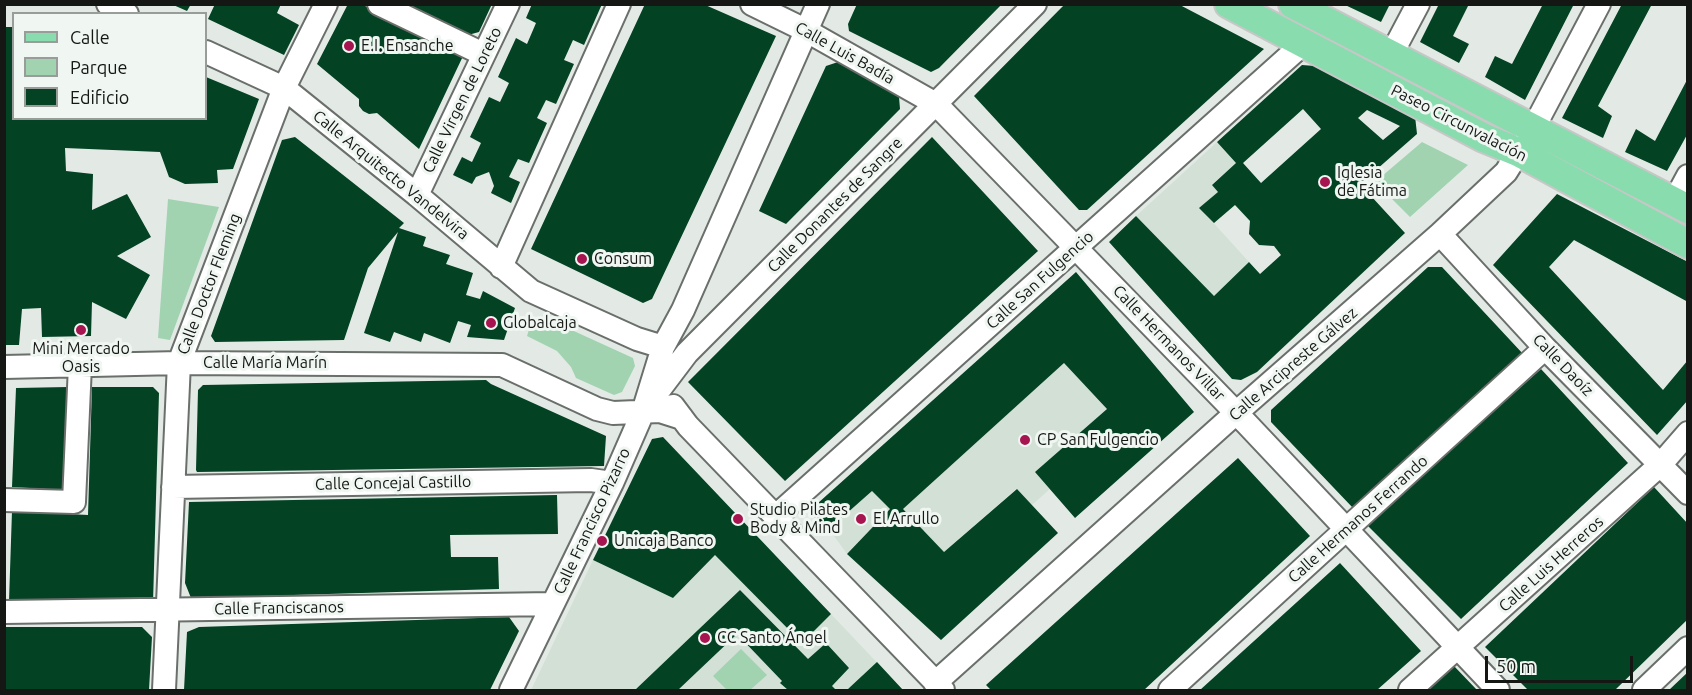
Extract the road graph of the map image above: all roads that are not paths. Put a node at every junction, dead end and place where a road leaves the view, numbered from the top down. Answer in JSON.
{"nodes":[{"id":1,"x":108,"y":4,"type":"edge"},
{"id":2,"x":326,"y":4,"type":"edge"},
{"id":3,"x":379,"y":4,"type":"edge"},
{"id":4,"x":508,"y":4,"type":"edge"},
{"id":5,"x":619,"y":4,"type":"edge"},
{"id":6,"x":752,"y":4,"type":"edge"},
{"id":7,"x":818,"y":4,"type":"edge"},
{"id":8,"x":1035,"y":4,"type":"edge"},
{"id":9,"x":1229,"y":4,"type":"edge"},
{"id":10,"x":1293,"y":4,"type":"edge"},
{"id":11,"x":1418,"y":4,"type":"edge"},
{"id":12,"x":1599,"y":4,"type":"edge"},
{"id":13,"x":123,"y":12,"type":"edge"},
{"id":14,"x":806,"y":30,"type":"junction"},
{"id":15,"x":1304,"y":44,"type":"junction"},
{"id":16,"x":1396,"y":46,"type":"junction"},
{"id":17,"x":207,"y":52,"type":"edge"},
{"id":18,"x":483,"y":54,"type":"junction"},
{"id":19,"x":284,"y":88,"type":"junction"},
{"id":20,"x":936,"y":104,"type":"junction"},
{"id":21,"x":1525,"y":141,"type":"junction"},
{"id":22,"x":1683,"y":193,"type":"edge"},
{"id":23,"x":417,"y":195,"type":"junction"},
{"id":24,"x":1440,"y":234,"type":"junction"},
{"id":25,"x":1688,"y":244,"type":"edge"},
{"id":26,"x":1076,"y":248,"type":"junction"},
{"id":27,"x":501,"y":267,"type":"junction"},
{"id":28,"x":683,"y":310,"type":"junction"},
{"id":29,"x":712,"y":329,"type":"junction"},
{"id":30,"x":637,"y":339,"type":"junction"},
{"id":31,"x":663,"y":347,"type":"junction"},
{"id":32,"x":1545,"y":348,"type":"junction"},
{"id":33,"x":179,"y":363,"type":"junction"},
{"id":34,"x":80,"y":365,"type":"junction"},
{"id":35,"x":5,"y":367,"type":"edge"},
{"id":36,"x":4,"y":379,"type":"edge"},
{"id":37,"x":658,"y":381,"type":"junction"},
{"id":38,"x":643,"y":412,"type":"junction"},
{"id":39,"x":1236,"y":413,"type":"junction"},
{"id":40,"x":682,"y":418,"type":"junction"},
{"id":41,"x":1688,"y":433,"type":"edge"},
{"id":42,"x":1661,"y":464,"type":"junction"},
{"id":43,"x":612,"y":483,"type":"junction"},
{"id":44,"x":173,"y":487,"type":"junction"},
{"id":45,"x":1688,"y":493,"type":"edge"},
{"id":46,"x":4,"y":500,"type":"edge"},
{"id":47,"x":775,"y":517,"type":"junction"},
{"id":48,"x":1346,"y":530,"type":"junction"},
{"id":49,"x":553,"y":603,"type":"junction"},
{"id":50,"x":168,"y":609,"type":"junction"},
{"id":51,"x":4,"y":612,"type":"edge"},
{"id":52,"x":1688,"y":648,"type":"edge"},
{"id":53,"x":1458,"y":649,"type":"junction"},
{"id":54,"x":939,"y":687,"type":"edge"},
{"id":55,"x":164,"y":690,"type":"edge"},
{"id":56,"x":512,"y":690,"type":"edge"},
{"id":57,"x":1170,"y":690,"type":"edge"},
{"id":58,"x":1410,"y":690,"type":"edge"},
{"id":59,"x":1498,"y":690,"type":"edge"},
{"id":60,"x":1644,"y":690,"type":"edge"}],
"edges":[{"from":1,"to":13,"type":"street"},
{"from":2,"to":19,"type":"street","name":"Calle Doctor Fleming"},
{"from":3,"to":18,"type":"street"},
{"from":4,"to":18,"type":"street","name":"Calle Virgen de Loreto"},
{"from":5,"to":27,"type":"street"},
{"from":6,"to":14,"type":"street","name":"Calle Luis Badía"},
{"from":7,"to":14,"type":"street","name":"Calle Francisco Pizarro"},
{"from":8,"to":20,"type":"street","name":"Calle Donantes de Sangre"},
{"from":9,"to":15,"type":"main road","name":"Paseo Circunvalación"},
{"from":10,"to":16,"type":"main road","name":"Paseo Circunvalación"},
{"from":11,"to":16,"type":"street"},
{"from":12,"to":21,"type":"street","name":"Calle Arcipreste Gálvez"},
{"from":14,"to":20,"type":"street","name":"Calle Luis Badía"},
{"from":14,"to":28,"type":"street","name":"Calle Francisco Pizarro"},
{"from":15,"to":21,"type":"main road","name":"Paseo Circunvalación"},
{"from":15,"to":26,"type":"street","name":"Calle San Fulgencio"},
{"from":16,"to":21,"type":"main road","name":"Paseo Circunvalación"},
{"from":17,"to":19,"type":"street","name":"Calle Arquitecto Vandelvira"},
{"from":18,"to":23,"type":"street","name":"Calle Virgen de Loreto"},
{"from":19,"to":23,"type":"street","name":"Calle Arquitecto Vandelvira"},
{"from":19,"to":33,"type":"street","name":"Calle Doctor Fleming"},
{"from":20,"to":26,"type":"street","name":"Calle Hermanos Villar"},
{"from":20,"to":29,"type":"street","name":"Calle Donantes de Sangre"},
{"from":21,"to":22,"type":"main road","name":"Paseo Circunvalación"},
{"from":21,"to":24,"type":"street","name":"Calle Arcipreste Gálvez"},
{"from":21,"to":25,"type":"main road","name":"Paseo Circunvalación"},
{"from":23,"to":27,"type":"street","name":"Calle Arquitecto Vandelvira"},
{"from":24,"to":32,"type":"street","name":"Calle Daoíz"},
{"from":24,"to":39,"type":"street","name":"Calle Arcipreste Gálvez"},
{"from":26,"to":39,"type":"street","name":"Calle Hermanos Villar"},
{"from":26,"to":47,"type":"street","name":"Calle San Fulgencio"},
{"from":27,"to":30,"type":"street","name":"Calle Arquitecto Vandelvira"},
{"from":28,"to":29,"type":"street"},
{"from":28,"to":31,"type":"street","name":"Calle Francisco Pizarro"},
{"from":29,"to":37,"type":"street","name":"Calle Donantes de Sangre"},
{"from":30,"to":31,"type":"street"},
{"from":30,"to":37,"type":"street"},
{"from":31,"to":37,"type":"street","name":"Calle Francisco Pizarro"},
{"from":32,"to":42,"type":"street","name":"Calle Daoíz"},
{"from":32,"to":48,"type":"street","name":"Calle Hermanos Ferrando"},
{"from":33,"to":34,"type":"street","name":"Calle María Marín"},
{"from":33,"to":38,"type":"street","name":"Calle María Marín"},
{"from":33,"to":44,"type":"street","name":"Calle Doctor Fleming"},
{"from":34,"to":35,"type":"street","name":"Calle María Marín"},
{"from":34,"to":46,"type":"street"},
{"from":35,"to":36,"type":"street"},
{"from":37,"to":38,"type":"street","name":"Calle Francisco Pizarro"},
{"from":37,"to":40,"type":"street"},
{"from":38,"to":40,"type":"street","name":"Calle María Marín"},
{"from":38,"to":43,"type":"street","name":"Calle Francisco Pizarro"},
{"from":39,"to":48,"type":"street","name":"Calle Hermanos Villar"},
{"from":39,"to":54,"type":"street","name":"Calle Arcipreste Gálvez"},
{"from":40,"to":47,"type":"street"},
{"from":41,"to":42,"type":"street","name":"Calle Luis Herreros"},
{"from":42,"to":45,"type":"street","name":"Calle Daoíz"},
{"from":42,"to":53,"type":"street","name":"Calle Luis Herreros"},
{"from":43,"to":44,"type":"street","name":"Calle Concejal Castillo"},
{"from":43,"to":49,"type":"street","name":"Calle Francisco Pizarro"},
{"from":44,"to":50,"type":"street","name":"Calle Doctor Fleming"},
{"from":47,"to":54,"type":"street"},
{"from":48,"to":53,"type":"street","name":"Calle Hermanos Villar"},
{"from":48,"to":57,"type":"street","name":"Calle Hermanos Ferrando"},
{"from":49,"to":50,"type":"street","name":"Calle Franciscanos"},
{"from":49,"to":56,"type":"street","name":"Calle Francisco Pizarro"},
{"from":50,"to":51,"type":"street","name":"Calle Franciscanos"},
{"from":50,"to":55,"type":"street","name":"Calle Doctor Fleming"},
{"from":52,"to":60,"type":"street"},
{"from":53,"to":58,"type":"street","name":"Calle Luis Herreros"},
{"from":53,"to":59,"type":"street","name":"Calle Hermanos Villar"}]}
